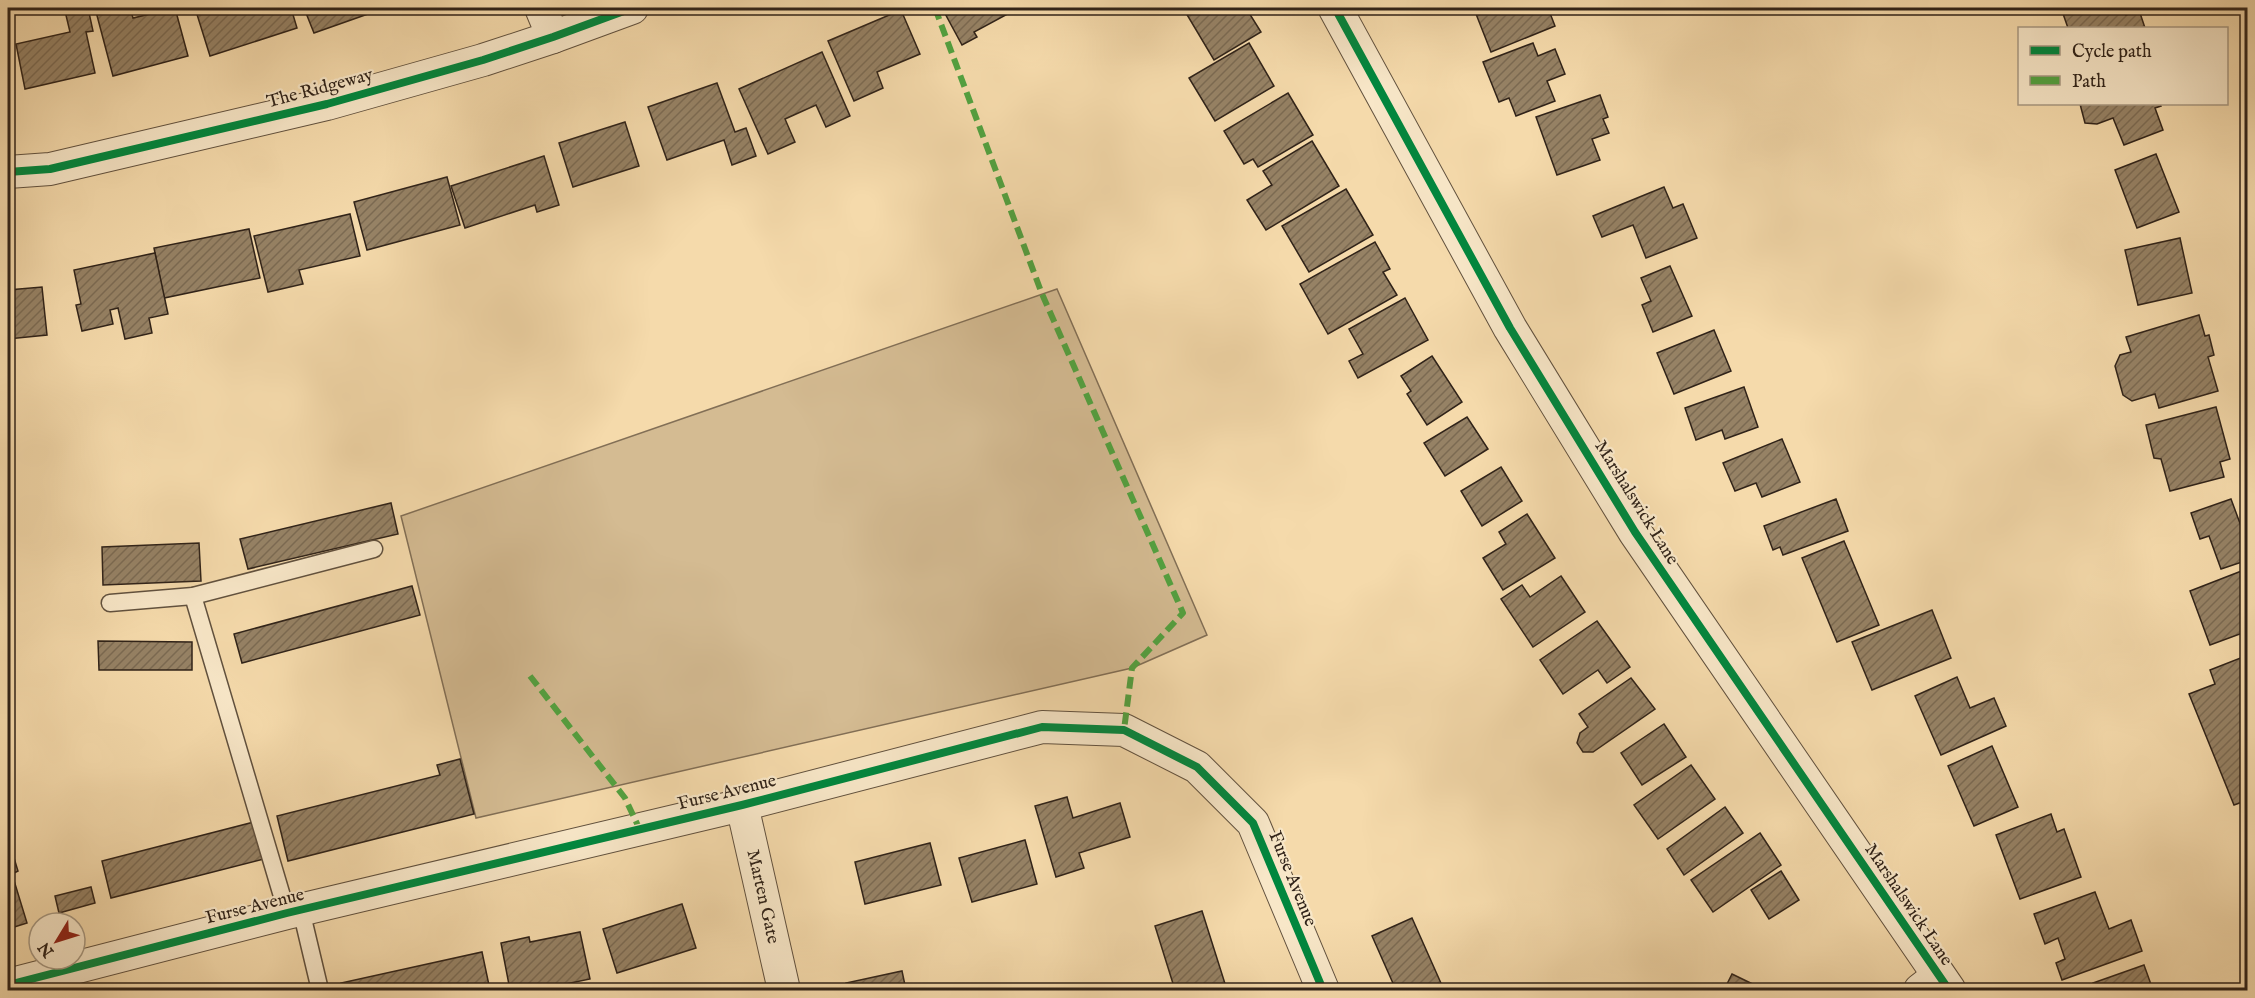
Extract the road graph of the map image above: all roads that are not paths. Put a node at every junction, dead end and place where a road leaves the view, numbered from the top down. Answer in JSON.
{"nodes":[{"id":1,"x":542,"y":8,"type":"edge"},
{"id":2,"x":633,"y":8,"type":"edge"},
{"id":3,"x":1335,"y":8,"type":"edge"},
{"id":4,"x":553,"y":37,"type":"junction"},
{"id":5,"x":8,"y":172,"type":"edge"},
{"id":6,"x":374,"y":549,"type":"dead end"},
{"id":7,"x":193,"y":596,"type":"junction"},
{"id":8,"x":110,"y":603,"type":"dead end"},
{"id":9,"x":741,"y":805,"type":"junction"},
{"id":10,"x":294,"y":912,"type":"junction"},
{"id":11,"x":8,"y":986,"type":"edge"},
{"id":12,"x":1936,"y":986,"type":"edge"},
{"id":13,"x":320,"y":990,"type":"edge"},
{"id":14,"x":784,"y":990,"type":"edge"},
{"id":15,"x":1323,"y":990,"type":"edge"}],
"edges":[{"from":1,"to":4,"type":"street"},
{"from":2,"to":4,"type":"street","name":"The Ridgeway"},
{"from":3,"to":12,"type":"street","name":"Marshalswick Lane"},
{"from":4,"to":5,"type":"street","name":"The Ridgeway"},
{"from":6,"to":7,"type":"lane"},
{"from":7,"to":8,"type":"lane"},
{"from":7,"to":10,"type":"lane"},
{"from":9,"to":10,"type":"street","name":"Furse Avenue"},
{"from":9,"to":14,"type":"street","name":"Marten Gate"},
{"from":9,"to":15,"type":"street","name":"Furse Avenue"},
{"from":10,"to":11,"type":"street","name":"Furse Avenue"},
{"from":10,"to":13,"type":"lane"}]}
